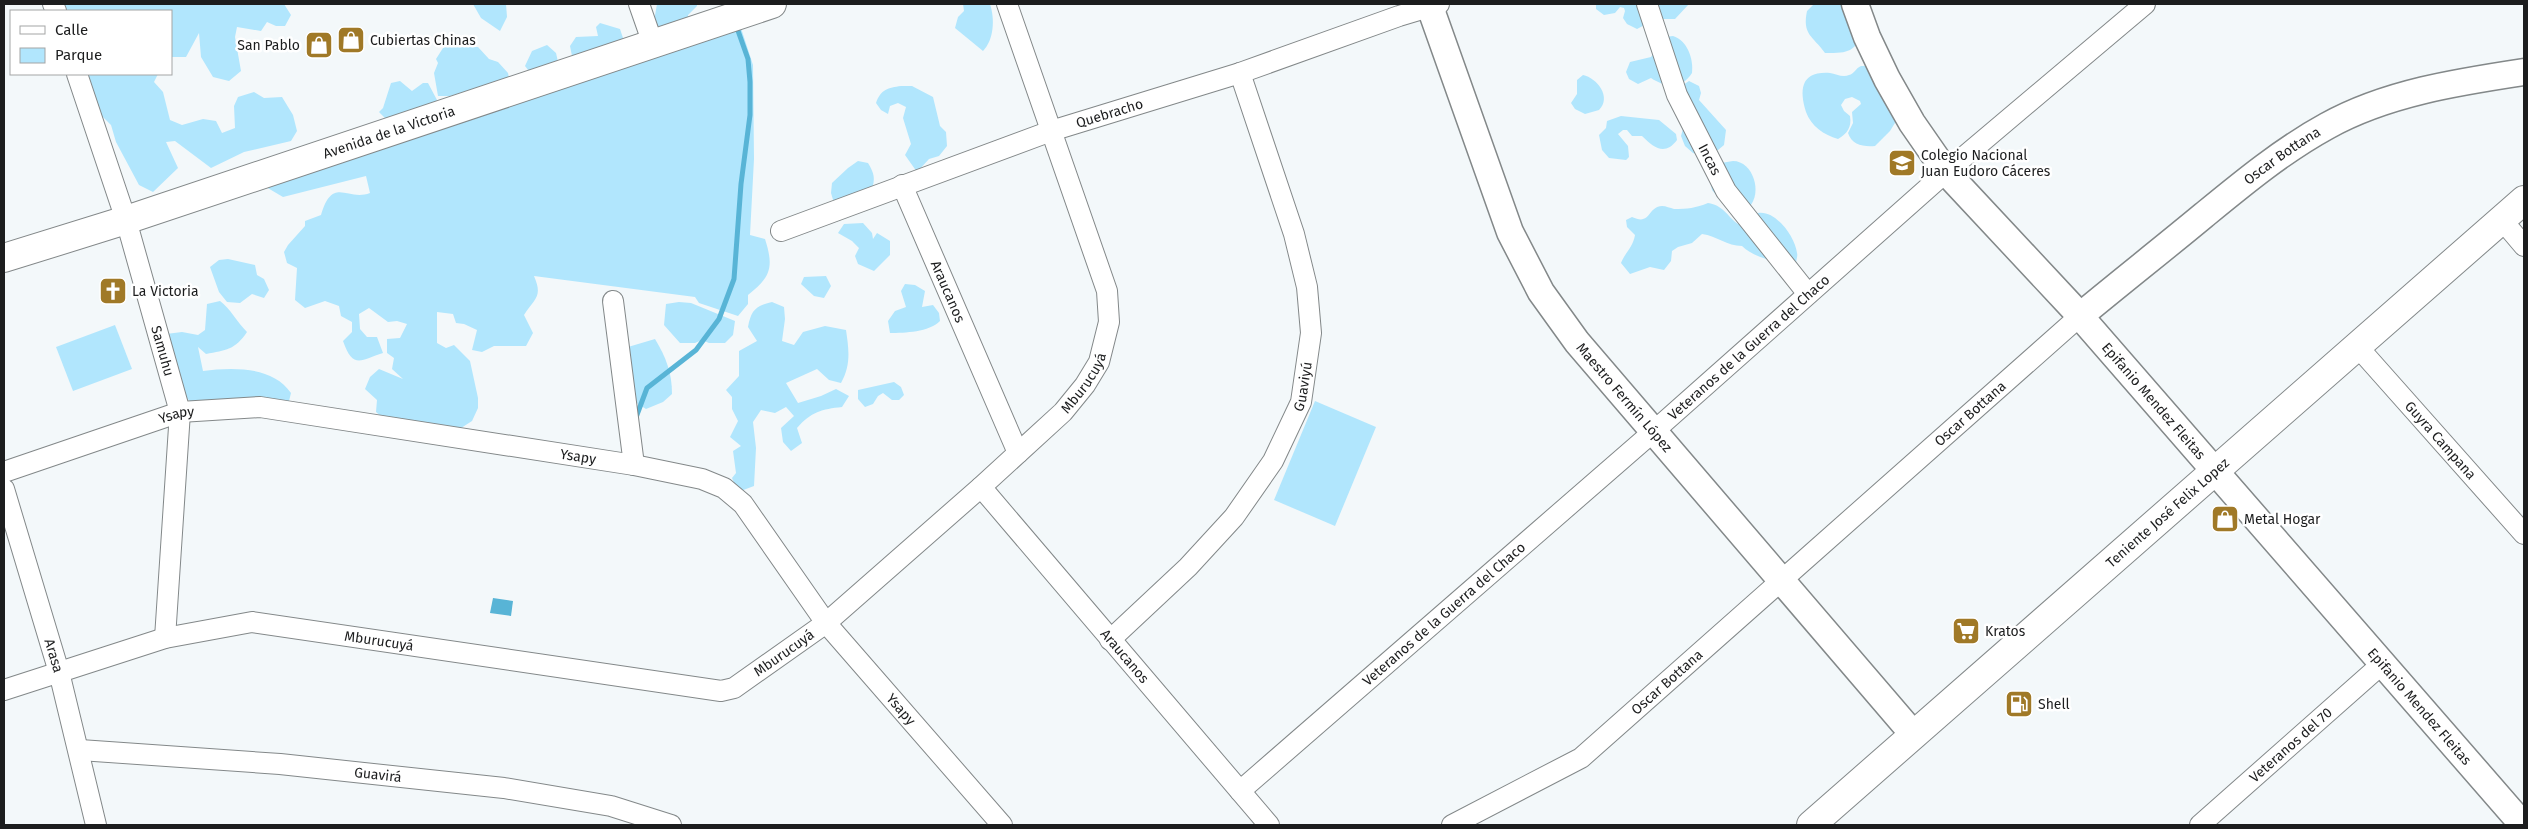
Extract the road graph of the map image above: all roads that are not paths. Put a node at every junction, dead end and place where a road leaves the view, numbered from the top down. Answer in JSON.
{"nodes":[{"id":1,"x":639,"y":4,"type":"edge"},
{"id":2,"x":772,"y":4,"type":"edge"},
{"id":3,"x":1007,"y":4,"type":"edge"},
{"id":4,"x":1647,"y":4,"type":"edge"},
{"id":5,"x":1855,"y":4,"type":"edge"},
{"id":6,"x":2145,"y":4,"type":"edge"},
{"id":7,"x":1433,"y":5,"type":"edge"},
{"id":8,"x":653,"y":44,"type":"junction"},
{"id":9,"x":2524,"y":72,"type":"edge"},
{"id":10,"x":1240,"y":73,"type":"junction"},
{"id":11,"x":77,"y":75,"type":"edge"},
{"id":12,"x":1051,"y":131,"type":"junction"},
{"id":13,"x":1946,"y":172,"type":"junction"},
{"id":14,"x":902,"y":184,"type":"junction"},
{"id":15,"x":2524,"y":200,"type":"edge"},
{"id":16,"x":126,"y":220,"type":"junction"},
{"id":17,"x":2502,"y":220,"type":"junction"},
{"id":18,"x":781,"y":231,"type":"dead end"},
{"id":19,"x":2524,"y":246,"type":"edge"},
{"id":20,"x":4,"y":258,"type":"edge"},
{"id":21,"x":1808,"y":294,"type":"junction"},
{"id":22,"x":613,"y":301,"type":"dead end"},
{"id":23,"x":2080,"y":316,"type":"junction"},
{"id":24,"x":2357,"y":346,"type":"junction"},
{"id":25,"x":180,"y":412,"type":"junction"},
{"id":26,"x":1653,"y":432,"type":"junction"},
{"id":27,"x":1018,"y":453,"type":"junction"},
{"id":28,"x":634,"y":465,"type":"junction"},
{"id":29,"x":4,"y":472,"type":"edge"},
{"id":30,"x":2217,"y":472,"type":"junction"},
{"id":31,"x":981,"y":487,"type":"junction"},
{"id":32,"x":4,"y":489,"type":"edge"},
{"id":33,"x":2524,"y":534,"type":"edge"},
{"id":34,"x":1781,"y":580,"type":"junction"},
{"id":35,"x":826,"y":623,"type":"junction"},
{"id":36,"x":165,"y":638,"type":"junction"},
{"id":37,"x":1110,"y":640,"type":"junction"},
{"id":38,"x":2382,"y":664,"type":"junction"},
{"id":39,"x":59,"y":672,"type":"junction"},
{"id":40,"x":4,"y":690,"type":"edge"},
{"id":41,"x":1914,"y":735,"type":"junction"},
{"id":42,"x":80,"y":750,"type":"junction"},
{"id":43,"x":1240,"y":792,"type":"junction"},
{"id":44,"x":96,"y":825,"type":"edge"},
{"id":45,"x":671,"y":825,"type":"edge"},
{"id":46,"x":1002,"y":825,"type":"edge"},
{"id":47,"x":1269,"y":825,"type":"edge"},
{"id":48,"x":1452,"y":825,"type":"edge"},
{"id":49,"x":1811,"y":825,"type":"edge"},
{"id":50,"x":2200,"y":825,"type":"edge"},
{"id":51,"x":2523,"y":825,"type":"edge"}],
"edges":[{"from":1,"to":8,"type":"street"},
{"from":2,"to":8,"type":"main road","name":"Avenida de la Victoria"},
{"from":3,"to":12,"type":"street","name":"Mburucuyá"},
{"from":4,"to":21,"type":"street","name":"Incas"},
{"from":5,"to":13,"type":"street","name":"Epifanio Mendez Fleitas"},
{"from":6,"to":13,"type":"street","name":"Veteranos de la Guerra del Chaco"},
{"from":7,"to":10,"type":"street","name":"Quebracho"},
{"from":7,"to":26,"type":"street","name":"Maestro Fermín López"},
{"from":8,"to":16,"type":"main road","name":"Avenida de la Victoria"},
{"from":9,"to":23,"type":"street","name":"Oscar Bottana"},
{"from":10,"to":12,"type":"street","name":"Quebracho"},
{"from":10,"to":37,"type":"street","name":"Guaviyú"},
{"from":11,"to":16,"type":"street","name":"Samuhu"},
{"from":12,"to":14,"type":"street","name":"Quebracho"},
{"from":12,"to":27,"type":"street","name":"Mburucuyá"},
{"from":13,"to":21,"type":"street","name":"Veteranos de la Guerra del Chaco"},
{"from":13,"to":23,"type":"street","name":"Epifanio Mendez Fleitas"},
{"from":14,"to":18,"type":"street","name":"Quebracho"},
{"from":14,"to":27,"type":"street","name":"Araucanos"},
{"from":15,"to":17,"type":"main road","name":"Teniente José Felix Lopez"},
{"from":16,"to":20,"type":"main road","name":"Avenida de la Victoria"},
{"from":16,"to":25,"type":"street","name":"Samuhu"},
{"from":17,"to":19,"type":"street"},
{"from":17,"to":24,"type":"main road","name":"Teniente José Felix Lopez"},
{"from":21,"to":26,"type":"street","name":"Veteranos de la Guerra del Chaco"},
{"from":22,"to":28,"type":"street"},
{"from":23,"to":30,"type":"street","name":"Epifanio Mendez Fleitas"},
{"from":23,"to":34,"type":"street","name":"Oscar Bottana"},
{"from":24,"to":30,"type":"main road","name":"Teniente José Felix Lopez"},
{"from":24,"to":33,"type":"street","name":"Guyra Campana"},
{"from":25,"to":28,"type":"street","name":"Ysapy"},
{"from":25,"to":29,"type":"street","name":"Ysapy"},
{"from":25,"to":36,"type":"street","name":"Samuhu"},
{"from":26,"to":34,"type":"street","name":"Maestro Fermín López"},
{"from":26,"to":43,"type":"street","name":"Veteranos de la Guerra del Chaco"},
{"from":27,"to":31,"type":"street","name":"Mburucuyá"},
{"from":28,"to":35,"type":"street","name":"Ysapy"},
{"from":30,"to":38,"type":"street","name":"Epifanio Mendez Fleitas"},
{"from":30,"to":41,"type":"main road","name":"Teniente José Felix Lopez"},
{"from":31,"to":35,"type":"street","name":"Mburucuyá"},
{"from":31,"to":37,"type":"street","name":"Araucanos"},
{"from":32,"to":39,"type":"street","name":"Arasa"},
{"from":34,"to":41,"type":"street","name":"Maestro Fermín López"},
{"from":34,"to":48,"type":"street","name":"Oscar Bottana"},
{"from":35,"to":36,"type":"street","name":"Mburucuyá"},
{"from":35,"to":46,"type":"street","name":"Ysapy"},
{"from":36,"to":39,"type":"street","name":"Mburucuyá"},
{"from":37,"to":43,"type":"street","name":"Araucanos"},
{"from":38,"to":50,"type":"street","name":"Veteranos del 70"},
{"from":38,"to":51,"type":"street","name":"Epifanio Mendez Fleitas"},
{"from":39,"to":40,"type":"street","name":"Mburucuyá"},
{"from":39,"to":42,"type":"street","name":"Arasa"},
{"from":41,"to":49,"type":"main road","name":"Teniente José Felix Lopez"},
{"from":42,"to":44,"type":"street","name":"Arasa"},
{"from":42,"to":45,"type":"street","name":"Guavirá"},
{"from":43,"to":47,"type":"street","name":"Araucanos"}]}
